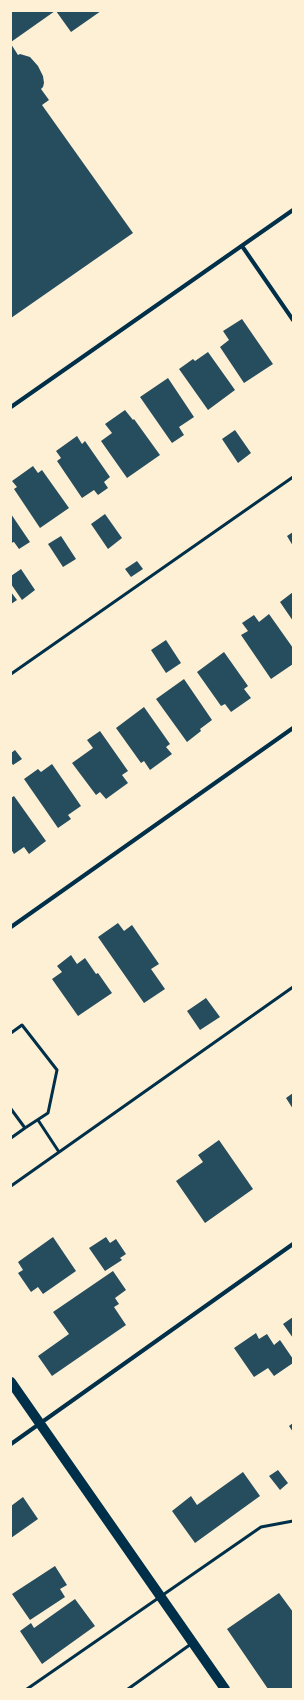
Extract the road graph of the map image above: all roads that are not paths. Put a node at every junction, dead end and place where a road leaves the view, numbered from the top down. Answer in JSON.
{"nodes":[{"id":1,"x":293,"y":210,"type":"edge"},
{"id":2,"x":242,"y":246,"type":"junction"},
{"id":3,"x":293,"y":320,"type":"edge"},
{"id":4,"x":11,"y":407,"type":"edge"},
{"id":5,"x":293,"y":477,"type":"edge"},
{"id":6,"x":11,"y":674,"type":"edge"},
{"id":7,"x":293,"y":728,"type":"edge"},
{"id":8,"x":11,"y":927,"type":"edge"},
{"id":9,"x":293,"y":987,"type":"edge"},
{"id":10,"x":11,"y":1033,"type":"edge"},
{"id":11,"x":11,"y":1109,"type":"edge"},
{"id":12,"x":38,"y":1120,"type":"junction"},
{"id":13,"x":25,"y":1128,"type":"junction"},
{"id":14,"x":11,"y":1138,"type":"edge"},
{"id":15,"x":59,"y":1152,"type":"junction"},
{"id":16,"x":11,"y":1186,"type":"edge"},
{"id":17,"x":293,"y":1244,"type":"edge"},
{"id":18,"x":11,"y":1382,"type":"edge"},
{"id":19,"x":40,"y":1424,"type":"junction"},
{"id":20,"x":11,"y":1444,"type":"edge"},
{"id":21,"x":293,"y":1521,"type":"edge"},
{"id":22,"x":160,"y":1596,"type":"junction"},
{"id":23,"x":192,"y":1643,"type":"junction"},
{"id":24,"x":27,"y":1689,"type":"edge"},
{"id":25,"x":128,"y":1689,"type":"edge"},
{"id":26,"x":225,"y":1689,"type":"edge"}],
"edges":[{"from":1,"to":2,"type":"street"},
{"from":2,"to":3,"type":"street"},
{"from":2,"to":4,"type":"street"},
{"from":5,"to":6,"type":"lane"},
{"from":7,"to":8,"type":"street"},
{"from":9,"to":15,"type":"lane"},
{"from":10,"to":12,"type":"lane"},
{"from":11,"to":13,"type":"lane"},
{"from":12,"to":13,"type":"lane"},
{"from":12,"to":15,"type":"lane"},
{"from":13,"to":14,"type":"lane"},
{"from":15,"to":16,"type":"lane"},
{"from":17,"to":19,"type":"street"},
{"from":18,"to":19,"type":"main road"},
{"from":19,"to":20,"type":"street"},
{"from":19,"to":22,"type":"main road"},
{"from":21,"to":22,"type":"lane"},
{"from":22,"to":23,"type":"main road"},
{"from":22,"to":24,"type":"lane"},
{"from":23,"to":25,"type":"lane"},
{"from":23,"to":26,"type":"main road"}]}
